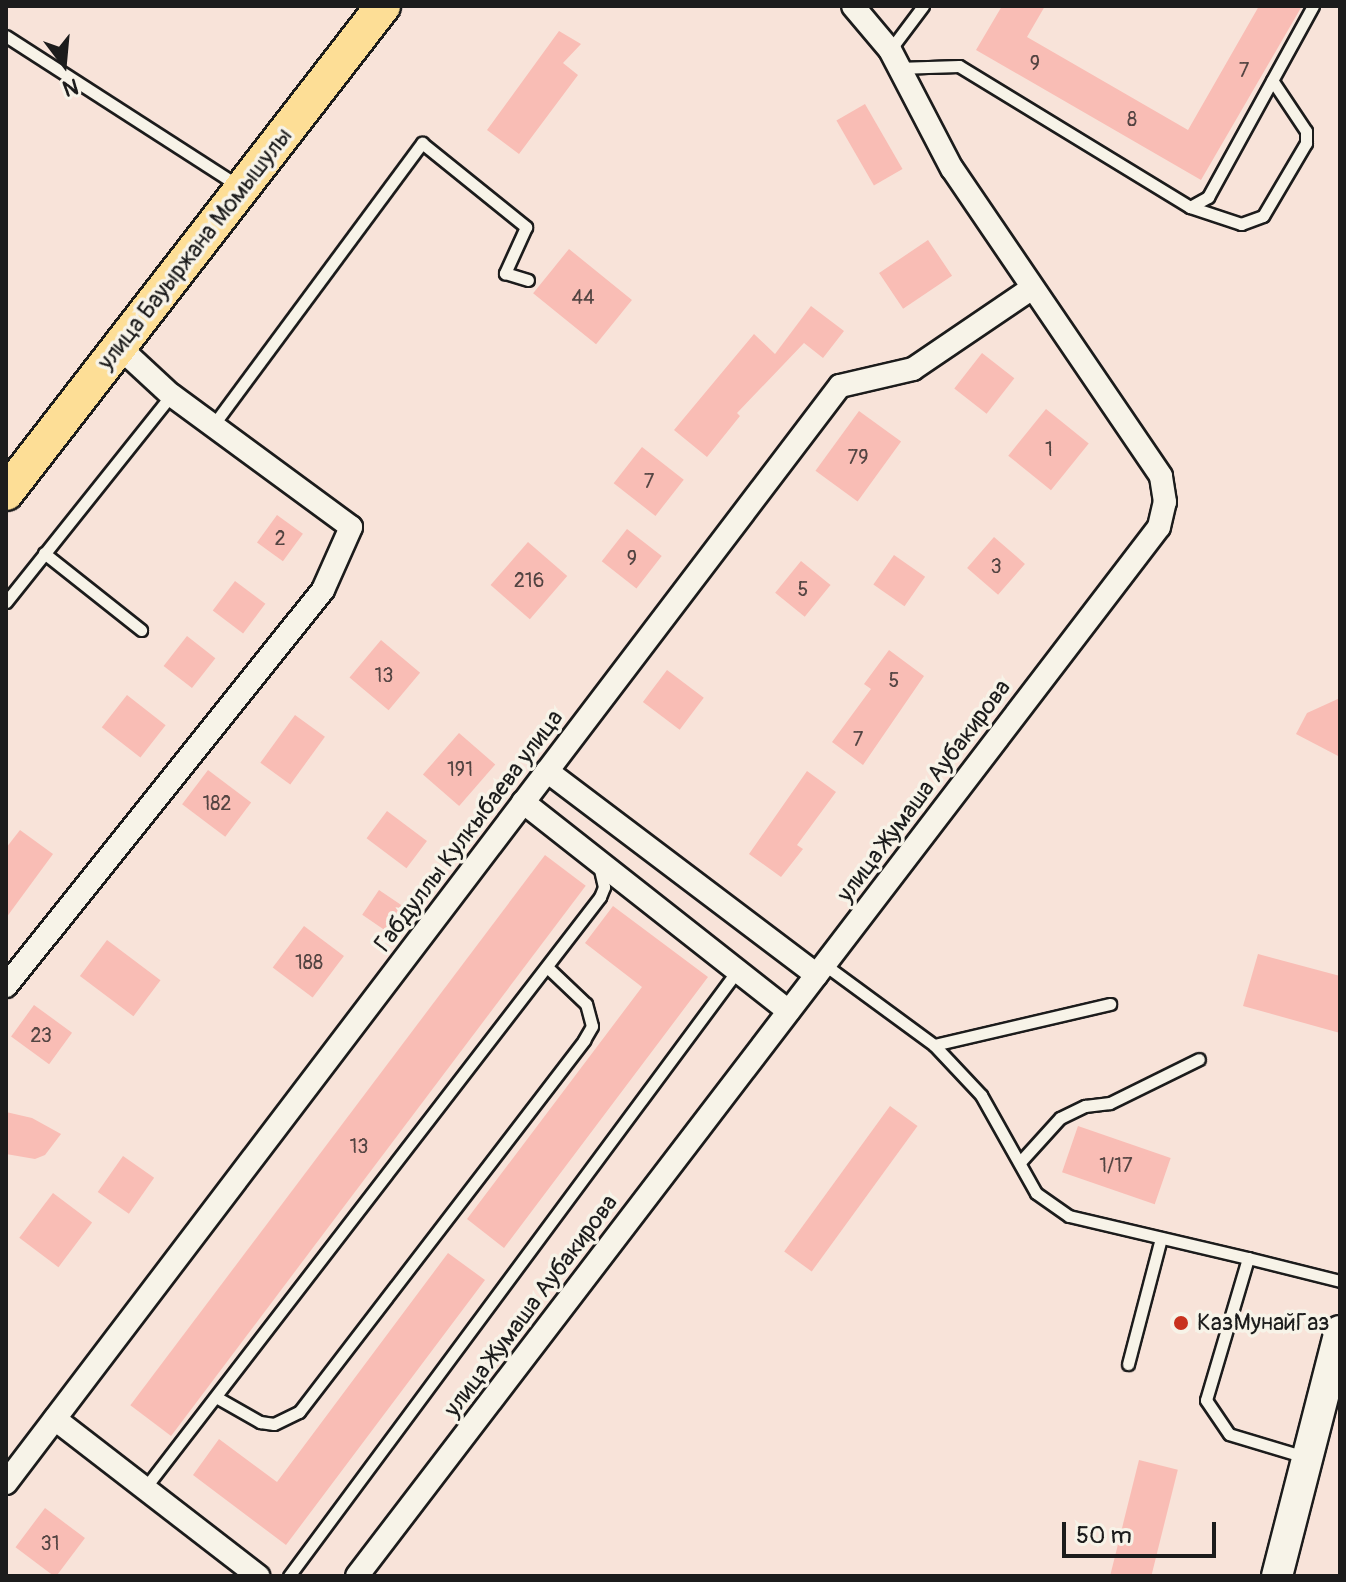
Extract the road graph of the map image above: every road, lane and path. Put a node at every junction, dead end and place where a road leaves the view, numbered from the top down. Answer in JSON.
{"nodes":[{"id":1,"x":383,"y":6,"type":"edge"},
{"id":2,"x":853,"y":6,"type":"edge"},
{"id":3,"x":923,"y":6,"type":"edge"},
{"id":4,"x":1313,"y":6,"type":"edge"},
{"id":5,"x":6,"y":36,"type":"edge"},
{"id":6,"x":893,"y":59,"type":"junction"},
{"id":7,"x":1272,"y":80,"type":"junction"},
{"id":8,"x":244,"y":190,"type":"junction"},
{"id":9,"x":1190,"y":207,"type":"junction"},
{"id":10,"x":528,"y":280,"type":"dead end"},
{"id":11,"x":1032,"y":288,"type":"junction"},
{"id":12,"x":118,"y":346,"type":"junction"},
{"id":13,"x":171,"y":395,"type":"junction"},
{"id":14,"x":214,"y":424,"type":"junction"},
{"id":15,"x":6,"y":493,"type":"edge"},
{"id":16,"x":44,"y":553,"type":"junction"},
{"id":17,"x":6,"y":602,"type":"edge"},
{"id":18,"x":141,"y":630,"type":"dead end"},
{"id":19,"x":547,"y":771,"type":"junction"},
{"id":20,"x":523,"y":802,"type":"junction"},
{"id":21,"x":597,"y":861,"type":"junction"},
{"id":22,"x":547,"y":967,"type":"junction"},
{"id":23,"x":821,"y":970,"type":"junction"},
{"id":24,"x":737,"y":971,"type":"junction"},
{"id":25,"x":6,"y":986,"type":"edge"},
{"id":26,"x":1110,"y":1004,"type":"dead end"},
{"id":27,"x":789,"y":1011,"type":"junction"},
{"id":28,"x":934,"y":1045,"type":"junction"},
{"id":29,"x":1199,"y":1059,"type":"dead end"},
{"id":30,"x":1021,"y":1161,"type":"junction"},
{"id":31,"x":1161,"y":1238,"type":"junction"},
{"id":32,"x":1248,"y":1258,"type":"junction"},
{"id":33,"x":1340,"y":1281,"type":"edge"},
{"id":34,"x":1340,"y":1331,"type":"edge"},
{"id":35,"x":1128,"y":1364,"type":"dead end"},
{"id":36,"x":216,"y":1397,"type":"junction"},
{"id":37,"x":55,"y":1419,"type":"junction"},
{"id":38,"x":1305,"y":1457,"type":"junction"},
{"id":39,"x":6,"y":1483,"type":"edge"},
{"id":40,"x":145,"y":1488,"type":"junction"},
{"id":41,"x":258,"y":1576,"type":"edge"},
{"id":42,"x":289,"y":1576,"type":"edge"},
{"id":43,"x":357,"y":1576,"type":"edge"},
{"id":44,"x":1277,"y":1576,"type":"edge"}],
"edges":[{"from":1,"to":8,"type":"main road","name":"улица Бауыржана Момышулы"},
{"from":2,"to":6,"type":"street","name":"улица Жумаша Аубакирова"},
{"from":3,"to":6,"type":"lane"},
{"from":4,"to":7,"type":"lane"},
{"from":5,"to":8,"type":"lane"},
{"from":6,"to":9,"type":"lane"},
{"from":6,"to":11,"type":"street","name":"улица Жумаша Аубакирова"},
{"from":7,"to":9,"type":"lane"},
{"from":7,"to":9,"type":"lane"},
{"from":8,"to":12,"type":"main road","name":"улица Бауыржана Момышулы"},
{"from":10,"to":14,"type":"lane"},
{"from":11,"to":19,"type":"street","name":"Габдуллы Кулкыбаева улица"},
{"from":11,"to":23,"type":"street","name":"улица Жумаша Аубакирова"},
{"from":12,"to":13,"type":"street"},
{"from":12,"to":15,"type":"main road","name":"улица Бауыржана Момышулы"},
{"from":13,"to":14,"type":"street"},
{"from":13,"to":16,"type":"lane"},
{"from":14,"to":25,"type":"street"},
{"from":16,"to":17,"type":"lane"},
{"from":16,"to":18,"type":"lane"},
{"from":19,"to":20,"type":"street","name":"Габдуллы Кулкыбаева улица"},
{"from":19,"to":23,"type":"street"},
{"from":20,"to":21,"type":"street"},
{"from":20,"to":37,"type":"street","name":"Габдуллы Кулкыбаева улица"},
{"from":21,"to":22,"type":"lane"},
{"from":21,"to":24,"type":"street"},
{"from":22,"to":36,"type":"lane"},
{"from":22,"to":36,"type":"lane"},
{"from":23,"to":27,"type":"street","name":"улица Жумаша Аубакирова"},
{"from":23,"to":28,"type":"lane"},
{"from":24,"to":27,"type":"street"},
{"from":24,"to":42,"type":"lane"},
{"from":26,"to":28,"type":"lane"},
{"from":27,"to":43,"type":"street","name":"улица Жумаша Аубакирова"},
{"from":28,"to":30,"type":"lane"},
{"from":29,"to":30,"type":"lane"},
{"from":30,"to":31,"type":"lane"},
{"from":31,"to":32,"type":"lane"},
{"from":31,"to":35,"type":"lane"},
{"from":32,"to":33,"type":"lane"},
{"from":32,"to":38,"type":"lane"},
{"from":34,"to":38,"type":"main road"},
{"from":36,"to":40,"type":"lane"},
{"from":37,"to":39,"type":"street","name":"Габдуллы Кулкыбаева улица"},
{"from":37,"to":40,"type":"street"},
{"from":38,"to":44,"type":"main road"},
{"from":40,"to":41,"type":"street"}]}
